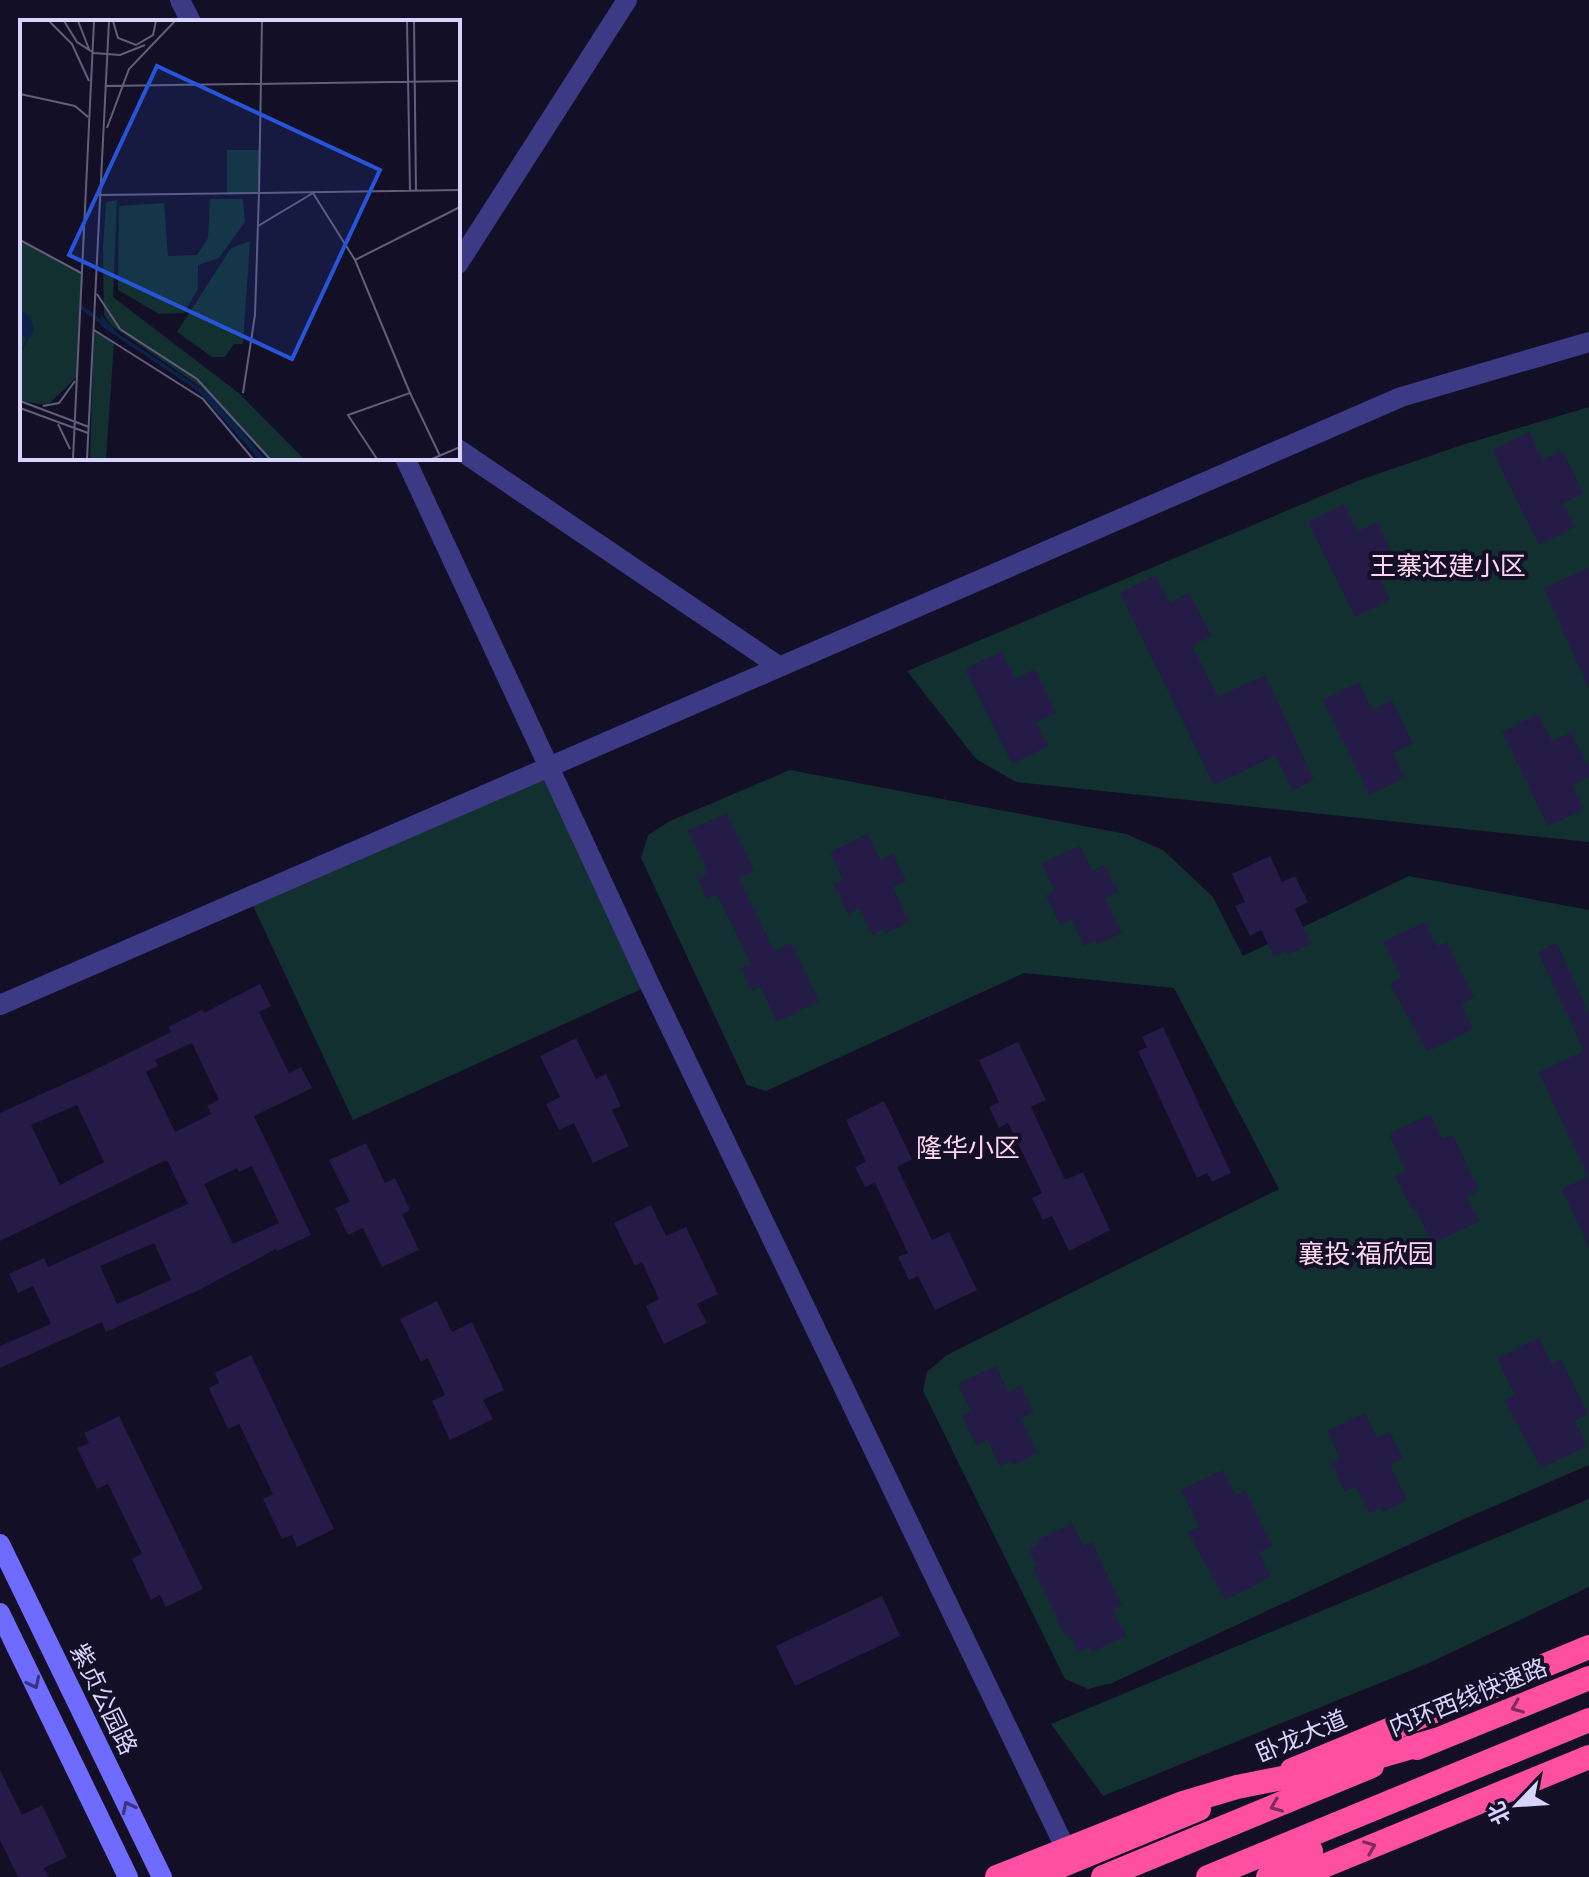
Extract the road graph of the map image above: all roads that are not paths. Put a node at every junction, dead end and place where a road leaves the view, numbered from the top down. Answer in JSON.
{"nodes":[{"id":1,"x":180,"y":0,"type":"edge"},
{"id":2,"x":627,"y":0,"type":"edge"},
{"id":3,"x":190,"y":20,"type":"edge"},
{"id":4,"x":460,"y":261,"type":"edge"},
{"id":5,"x":1589,"y":342,"type":"edge"},
{"id":6,"x":460,"y":450,"type":"edge"},
{"id":7,"x":406,"y":460,"type":"edge"},
{"id":8,"x":780,"y":667,"type":"junction"},
{"id":9,"x":549,"y":767,"type":"junction"},
{"id":10,"x":0,"y":1005,"type":"edge"},
{"id":11,"x":0,"y":1544,"type":"edge"},
{"id":12,"x":0,"y":1613,"type":"edge"},
{"id":13,"x":1589,"y":1647,"type":"edge"},
{"id":14,"x":1589,"y":1678,"type":"edge"},
{"id":15,"x":1589,"y":1720,"type":"edge"},
{"id":16,"x":1436,"y":1740,"type":"junction"},
{"id":17,"x":1589,"y":1757,"type":"edge"},
{"id":18,"x":1449,"y":1778,"type":"junction"},
{"id":19,"x":1072,"y":1862,"type":"junction"},
{"id":20,"x":128,"y":1877,"type":"edge"},
{"id":21,"x":162,"y":1877,"type":"edge"},
{"id":22,"x":997,"y":1877,"type":"edge"},
{"id":23,"x":1034,"y":1877,"type":"edge"},
{"id":24,"x":1103,"y":1877,"type":"edge"},
{"id":25,"x":1208,"y":1877,"type":"edge"},
{"id":26,"x":1268,"y":1877,"type":"edge"},
{"id":27,"x":1297,"y":1877,"type":"edge"}],
"edges":[{"from":1,"to":3,"type":"street"},
{"from":2,"to":4,"type":"street"},
{"from":5,"to":8,"type":"street"},
{"from":6,"to":8,"type":"street"},
{"from":7,"to":9,"type":"street"},
{"from":8,"to":9,"type":"street"},
{"from":9,"to":10,"type":"street"},
{"from":9,"to":19,"type":"street"},
{"from":21,"to":11,"type":"street","name":"紫贞公园路","one_way":true},
{"from":12,"to":20,"type":"street","one_way":true},
{"from":13,"to":19,"type":"highway","name":"卧龙大道"},
{"from":14,"to":16,"type":"highway","name":"内环西线快速路","one_way":true},
{"from":15,"to":18,"type":"highway"},
{"from":16,"to":22,"type":"highway","bridge":true},
{"from":16,"to":24,"type":"highway","name":"内环西线快速路","one_way":true,"bridge":true},
{"from":27,"to":17,"type":"highway","one_way":true},
{"from":18,"to":25,"type":"highway"},
{"from":18,"to":26,"type":"highway"},
{"from":19,"to":23,"type":"highway","name":"卧龙大道"}]}
